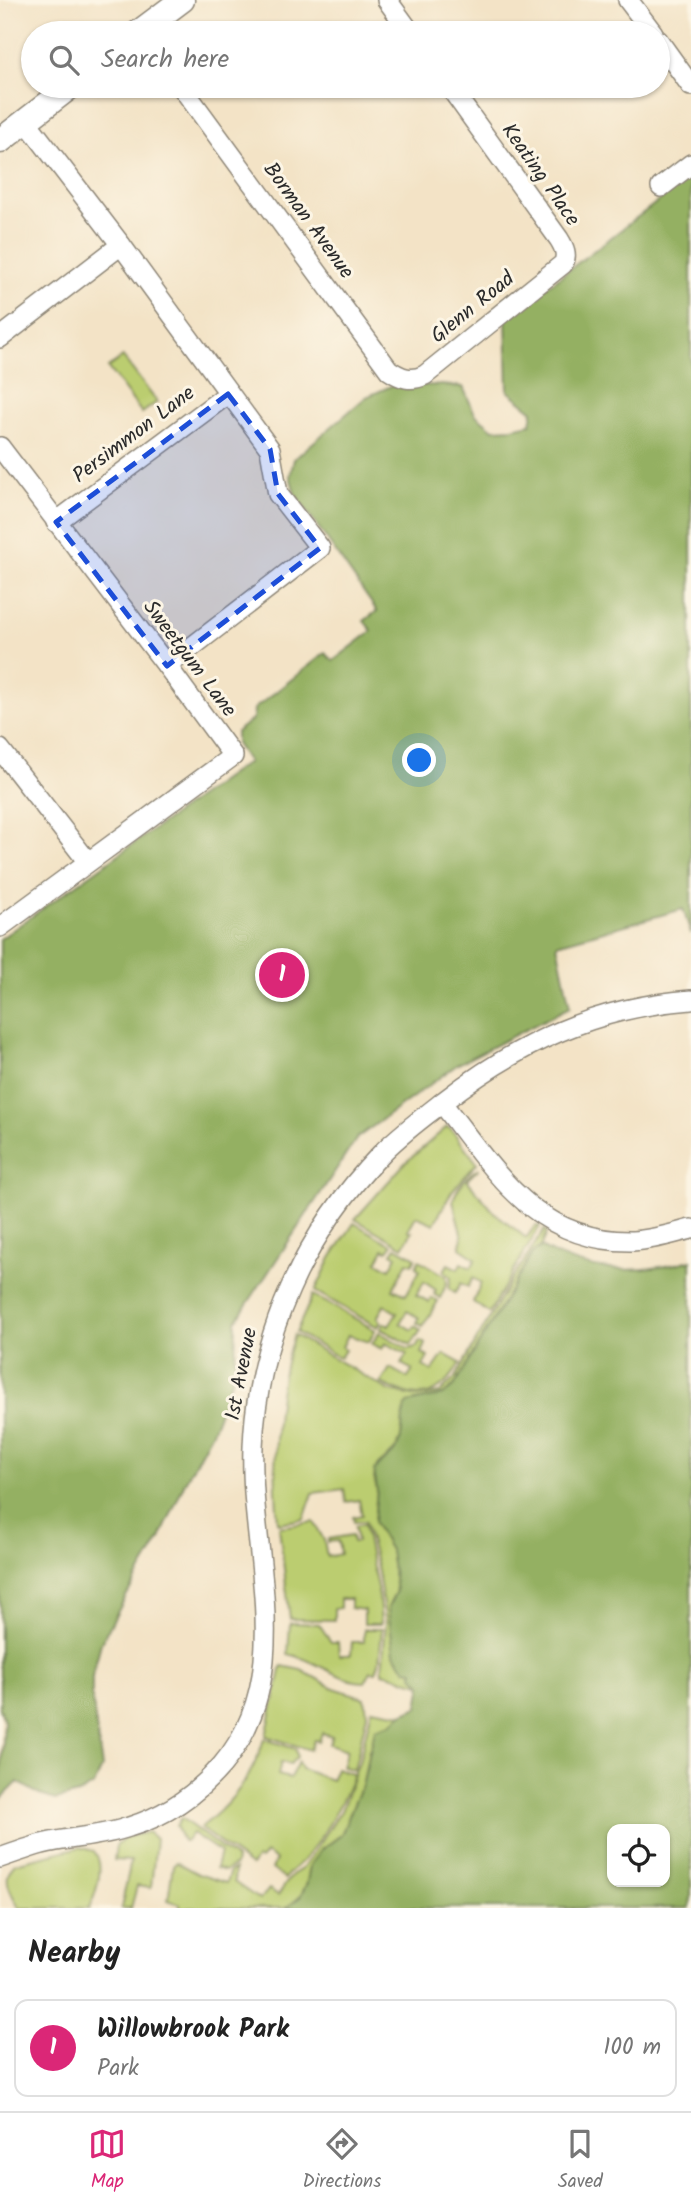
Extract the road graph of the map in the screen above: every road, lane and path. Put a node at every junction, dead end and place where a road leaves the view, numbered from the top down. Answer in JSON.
{"nodes":[{"id":1,"x":182,"y":0,"type":"edge"},
{"id":2,"x":387,"y":0,"type":"edge"},
{"id":3,"x":628,"y":0,"type":"edge"},
{"id":4,"x":155,"y":21,"type":"edge"},
{"id":5,"x":402,"y":21,"type":"edge"},
{"id":6,"x":644,"y":21,"type":"edge"},
{"id":7,"x":670,"y":57,"type":"edge"},
{"id":8,"x":691,"y":86,"type":"edge"},
{"id":9,"x":56,"y":98,"type":"edge"},
{"id":10,"x":190,"y":98,"type":"edge"},
{"id":11,"x":458,"y":98,"type":"edge"},
{"id":12,"x":26,"y":121,"type":"junction"},
{"id":13,"x":0,"y":141,"type":"edge"},
{"id":14,"x":691,"y":164,"type":"edge"},
{"id":15,"x":661,"y":187,"type":"dead end"},
{"id":16,"x":121,"y":245,"type":"junction"},
{"id":17,"x":565,"y":259,"type":"joint"},
{"id":18,"x":0,"y":338,"type":"edge"},
{"id":19,"x":402,"y":379,"type":"joint"},
{"id":20,"x":228,"y":394,"type":"junction"},
{"id":21,"x":0,"y":447,"type":"edge"},
{"id":22,"x":56,"y":522,"type":"junction"},
{"id":23,"x":167,"y":666,"type":"junction"},
{"id":24,"x":0,"y":749,"type":"edge"},
{"id":25,"x":88,"y":862,"type":"junction"},
{"id":26,"x":0,"y":927,"type":"edge"},
{"id":27,"x":691,"y":1000,"type":"edge"},
{"id":28,"x":442,"y":1103,"type":"junction"},
{"id":29,"x":691,"y":1229,"type":"edge"},
{"id":30,"x":0,"y":1858,"type":"edge"}],
"edges":[{"from":1,"to":4,"type":"street"},
{"from":2,"to":5,"type":"street"},
{"from":3,"to":6,"type":"street"},
{"from":7,"to":8,"type":"street"},
{"from":9,"to":12,"type":"street"},
{"from":10,"to":19,"type":"street","name":"Borman Avenue"},
{"from":11,"to":17,"type":"street","name":"Keating Place"},
{"from":12,"to":13,"type":"street"},
{"from":12,"to":16,"type":"street","name":"Persimmon Lane"},
{"from":14,"to":15,"type":"street"},
{"from":16,"to":18,"type":"street"},
{"from":16,"to":20,"type":"street","name":"Persimmon Lane"},
{"from":17,"to":19,"type":"street","name":"Glenn Road"},
{"from":20,"to":22,"type":"street","name":"Persimmon Lane"},
{"from":20,"to":23,"type":"street"},
{"from":21,"to":22,"type":"street","name":"Sweetgum Lane"},
{"from":22,"to":23,"type":"street","name":"Sweetgum Lane"},
{"from":23,"to":25,"type":"street","name":"Sweetgum Lane"},
{"from":24,"to":25,"type":"street"},
{"from":25,"to":26,"type":"street"},
{"from":27,"to":28,"type":"street","name":"1st Avenue"},
{"from":28,"to":29,"type":"street"},
{"from":28,"to":30,"type":"street","name":"1st Avenue"}]}
